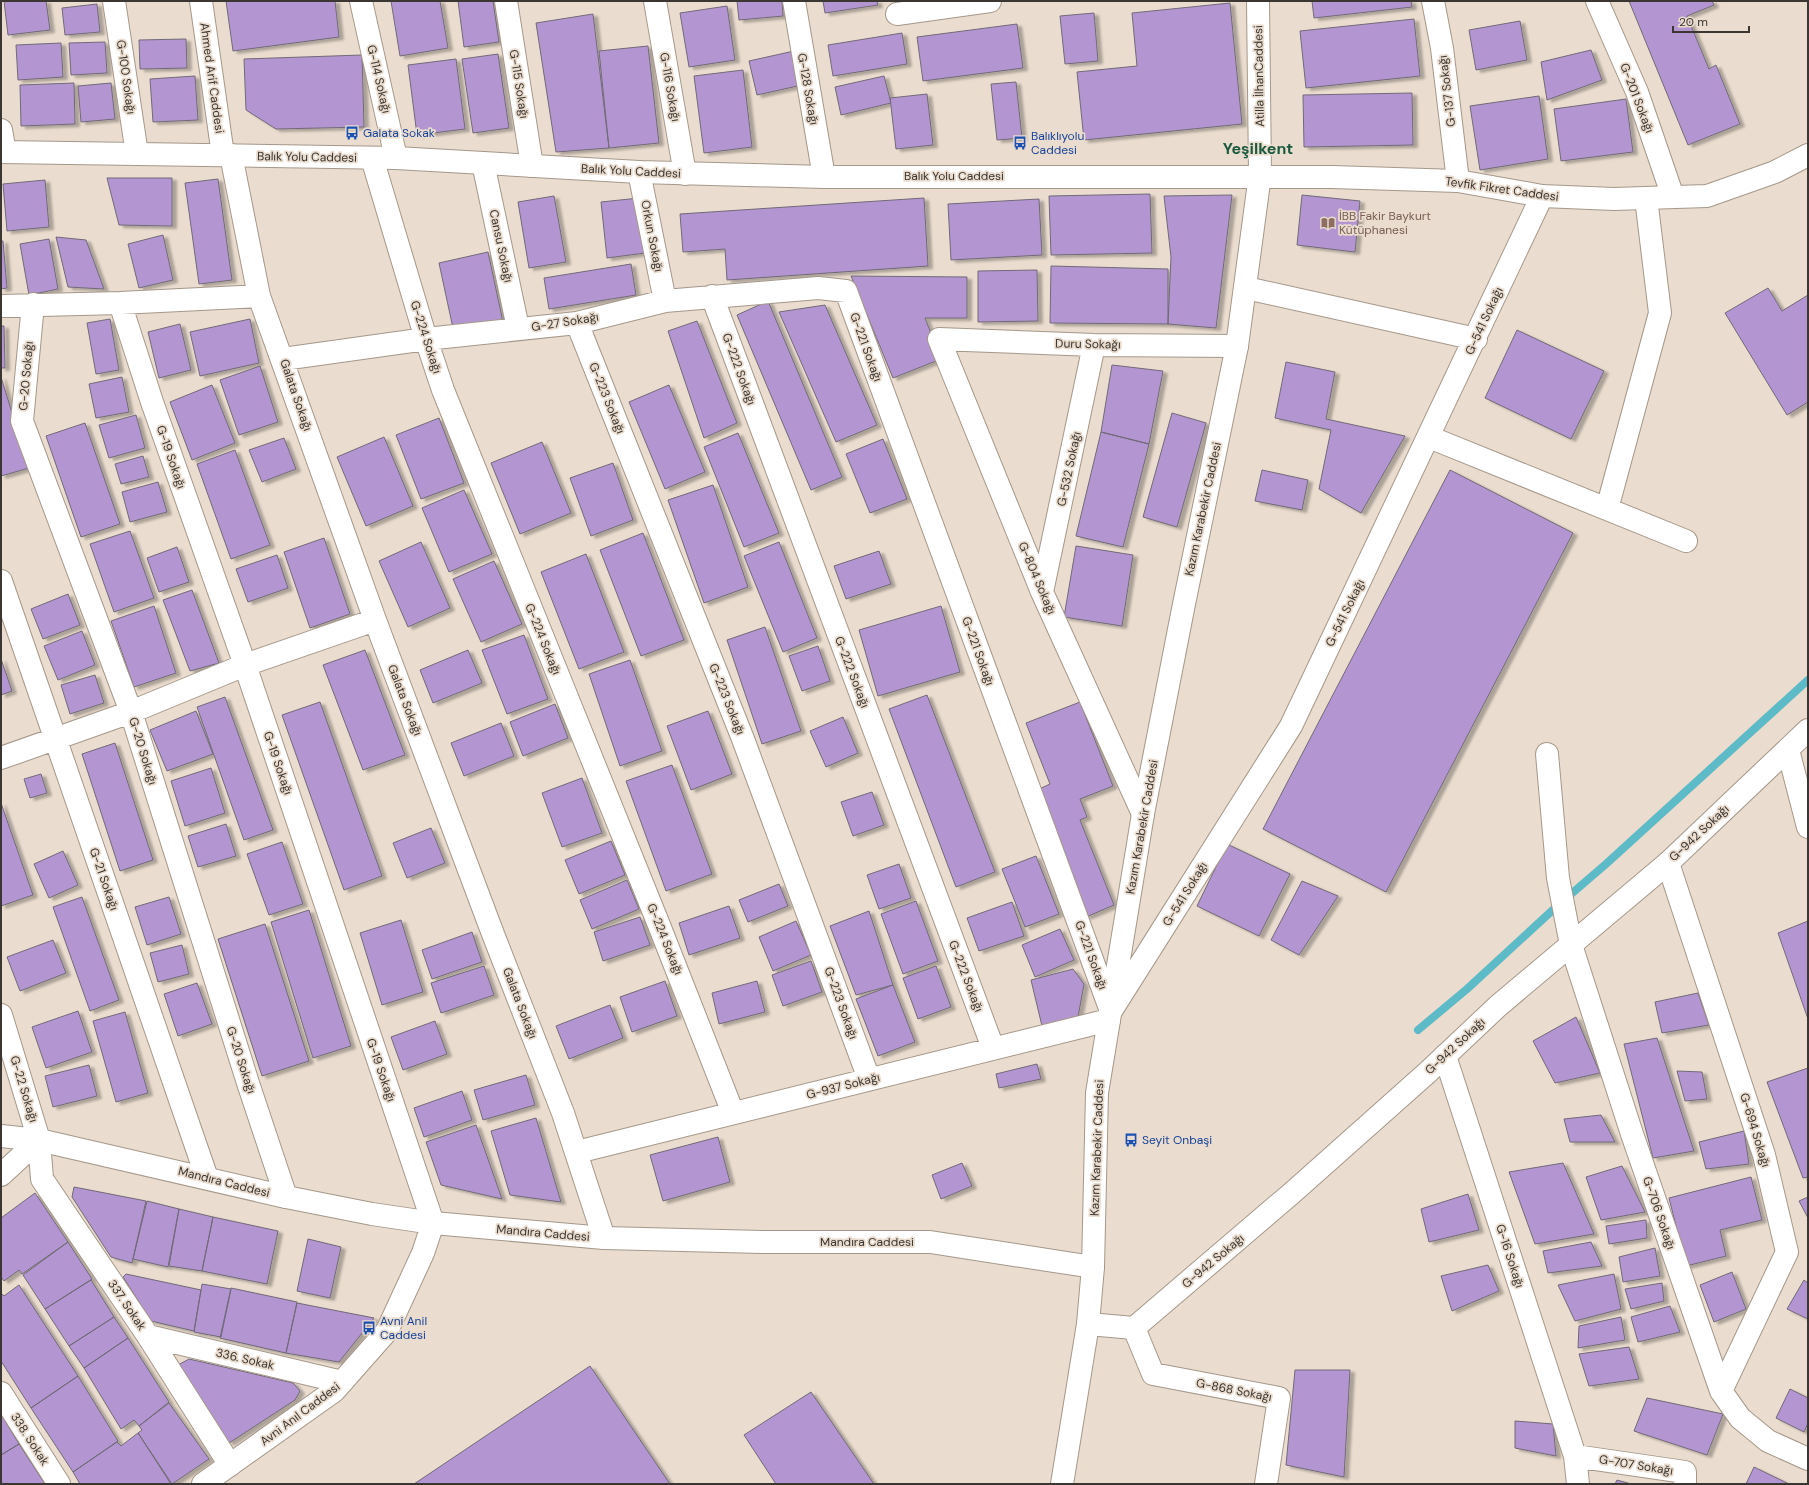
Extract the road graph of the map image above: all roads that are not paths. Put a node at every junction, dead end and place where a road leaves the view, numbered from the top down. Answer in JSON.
{"nodes":[{"id":1,"x":114,"y":1,"type":"edge"},
{"id":2,"x":202,"y":1,"type":"edge"},
{"id":3,"x":361,"y":1,"type":"edge"},
{"id":4,"x":506,"y":1,"type":"edge"},
{"id":5,"x":655,"y":1,"type":"edge"},
{"id":6,"x":794,"y":1,"type":"edge"},
{"id":7,"x":990,"y":1,"type":"edge"},
{"id":8,"x":1258,"y":1,"type":"edge"},
{"id":9,"x":1433,"y":1,"type":"edge"},
{"id":10,"x":1597,"y":1,"type":"edge"},
{"id":11,"x":938,"y":5,"type":"edge"},
{"id":12,"x":897,"y":14,"type":"dead end"},
{"id":13,"x":1,"y":130,"type":"edge"},
{"id":14,"x":3,"y":152,"type":"edge"},
{"id":15,"x":137,"y":154,"type":"junction"},
{"id":16,"x":227,"y":155,"type":"junction"},
{"id":17,"x":1808,"y":155,"type":"edge"},
{"id":18,"x":372,"y":158,"type":"junction"},
{"id":19,"x":396,"y":158,"type":"junction"},
{"id":20,"x":483,"y":163,"type":"junction"},
{"id":21,"x":532,"y":166,"type":"junction"},
{"id":22,"x":639,"y":172,"type":"junction"},
{"id":23,"x":685,"y":174,"type":"junction"},
{"id":24,"x":1260,"y":175,"type":"junction"},
{"id":25,"x":824,"y":177,"type":"junction"},
{"id":26,"x":1458,"y":181,"type":"junction"},
{"id":27,"x":1542,"y":196,"type":"junction"},
{"id":28,"x":1673,"y":197,"type":"junction"},
{"id":29,"x":1646,"y":198,"type":"junction"},
{"id":30,"x":1246,"y":288,"type":"junction"},
{"id":31,"x":846,"y":291,"type":"joint"},
{"id":32,"x":259,"y":296,"type":"junction"},
{"id":33,"x":712,"y":296,"type":"junction"},
{"id":34,"x":665,"y":301,"type":"junction"},
{"id":35,"x":120,"y":303,"type":"junction"},
{"id":36,"x":33,"y":304,"type":"junction"},
{"id":37,"x":1,"y":306,"type":"edge"},
{"id":38,"x":577,"y":323,"type":"junction"},
{"id":39,"x":518,"y":328,"type":"junction"},
{"id":40,"x":426,"y":339,"type":"junction"},
{"id":41,"x":939,"y":339,"type":"joint"},
{"id":42,"x":1476,"y":339,"type":"junction"},
{"id":43,"x":1094,"y":344,"type":"junction"},
{"id":44,"x":1237,"y":346,"type":"junction"},
{"id":45,"x":283,"y":359,"type":"junction"},
{"id":46,"x":1429,"y":437,"type":"junction"},
{"id":47,"x":1607,"y":509,"type":"junction"},
{"id":48,"x":1686,"y":541,"type":"dead end"},
{"id":49,"x":1,"y":581,"type":"edge"},
{"id":50,"x":1042,"y":592,"type":"junction"},
{"id":51,"x":375,"y":620,"type":"junction"},
{"id":52,"x":245,"y":665,"type":"junction"},
{"id":53,"x":131,"y":712,"type":"junction"},
{"id":54,"x":1808,"y":730,"type":"edge"},
{"id":55,"x":56,"y":739,"type":"junction"},
{"id":56,"x":1788,"y":750,"type":"junction"},
{"id":57,"x":1547,"y":754,"type":"dead end"},
{"id":58,"x":1,"y":758,"type":"edge"},
{"id":59,"x":1143,"y":814,"type":"junction"},
{"id":60,"x":1808,"y":827,"type":"edge"},
{"id":61,"x":1668,"y":863,"type":"junction"},
{"id":62,"x":1570,"y":936,"type":"junction"},
{"id":63,"x":1,"y":1015,"type":"edge"},
{"id":64,"x":1110,"y":1015,"type":"junction"},
{"id":65,"x":993,"y":1048,"type":"junction"},
{"id":66,"x":1445,"y":1056,"type":"junction"},
{"id":67,"x":869,"y":1079,"type":"junction"},
{"id":68,"x":733,"y":1113,"type":"junction"},
{"id":69,"x":1,"y":1136,"type":"edge"},
{"id":70,"x":39,"y":1140,"type":"junction"},
{"id":71,"x":577,"y":1152,"type":"junction"},
{"id":72,"x":1,"y":1175,"type":"edge"},
{"id":73,"x":207,"y":1178,"type":"junction"},
{"id":74,"x":286,"y":1197,"type":"junction"},
{"id":75,"x":433,"y":1223,"type":"junction"},
{"id":76,"x":604,"y":1238,"type":"junction"},
{"id":77,"x":1093,"y":1267,"type":"junction"},
{"id":78,"x":1088,"y":1324,"type":"junction"},
{"id":79,"x":1134,"y":1328,"type":"junction"},
{"id":80,"x":148,"y":1336,"type":"junction"},
{"id":81,"x":342,"y":1382,"type":"junction"},
{"id":82,"x":1721,"y":1391,"type":"junction"},
{"id":83,"x":1,"y":1393,"type":"edge"},
{"id":84,"x":1575,"y":1456,"type":"junction"},
{"id":85,"x":1808,"y":1459,"type":"edge"},
{"id":86,"x":230,"y":1465,"type":"junction"},
{"id":87,"x":59,"y":1484,"type":"edge"},
{"id":88,"x":203,"y":1484,"type":"edge"},
{"id":89,"x":1062,"y":1484,"type":"edge"},
{"id":90,"x":1266,"y":1484,"type":"edge"},
{"id":91,"x":1578,"y":1484,"type":"edge"},
{"id":92,"x":1685,"y":1484,"type":"edge"}],
"edges":[{"from":1,"to":15,"type":"street","name":"G-100 Sokağı"},
{"from":2,"to":16,"type":"street","name":"Ahmed Arif Caddesi"},
{"from":3,"to":19,"type":"street","name":"G-114 Sokağı"},
{"from":4,"to":21,"type":"street","name":"G-115 Sokağı"},
{"from":5,"to":23,"type":"street","name":"G-116 Sokağı"},
{"from":6,"to":25,"type":"street","name":"G-128 Sokağı"},
{"from":7,"to":11,"type":"street"},
{"from":8,"to":24,"type":"street","name":"Atilla İlhanCaddesi"},
{"from":9,"to":26,"type":"street","name":"G-137 Sokağı"},
{"from":10,"to":28,"type":"street","name":"G-201 Sokağı"},
{"from":11,"to":12,"type":"street"},
{"from":13,"to":14,"type":"street"},
{"from":14,"to":15,"type":"street","name":"Balık Yolu Caddesi"},
{"from":15,"to":16,"type":"street","name":"Balık Yolu Caddesi"},
{"from":16,"to":18,"type":"street","name":"Balık Yolu Caddesi"},
{"from":16,"to":32,"type":"street","name":"Galata Sokağı"},
{"from":17,"to":28,"type":"street","name":"Tevfik Fikret Caddesi"},
{"from":18,"to":19,"type":"street","name":"Balık Yolu Caddesi"},
{"from":18,"to":40,"type":"street","name":"G-224 Sokağı"},
{"from":19,"to":20,"type":"street","name":"Balık Yolu Caddesi"},
{"from":20,"to":21,"type":"street","name":"Balık Yolu Caddesi"},
{"from":20,"to":39,"type":"street","name":"Cansu Sokağı"},
{"from":21,"to":22,"type":"street","name":"Balık Yolu Caddesi"},
{"from":22,"to":23,"type":"street","name":"Balık Yolu Caddesi"},
{"from":22,"to":34,"type":"street","name":"Orkun Sokağı"},
{"from":23,"to":25,"type":"street","name":"Balık Yolu Caddesi"},
{"from":24,"to":25,"type":"street","name":"Balık Yolu Caddesi"},
{"from":24,"to":26,"type":"street","name":"Tevfik Fikret Caddesi"},
{"from":24,"to":30,"type":"street","name":"Kazım Karabekir Caddesi"},
{"from":26,"to":27,"type":"street","name":"Tevfik Fikret Caddesi"},
{"from":27,"to":29,"type":"street","name":"Tevfik Fikret Caddesi"},
{"from":27,"to":42,"type":"street","name":"G-541 Sokağı"},
{"from":28,"to":29,"type":"street","name":"Tevfik Fikret Caddesi"},
{"from":29,"to":47,"type":"street"},
{"from":30,"to":42,"type":"street"},
{"from":30,"to":44,"type":"street","name":"Kazım Karabekir Caddesi"},
{"from":31,"to":33,"type":"street","name":"G-27 Sokağı"},
{"from":31,"to":64,"type":"street","name":"G-221 Sokağı"},
{"from":32,"to":35,"type":"street"},
{"from":32,"to":45,"type":"street","name":"Galata Sokağı"},
{"from":33,"to":34,"type":"street","name":"G-27 Sokağı"},
{"from":33,"to":65,"type":"street","name":"G-222 Sokağı"},
{"from":34,"to":38,"type":"street","name":"G-27 Sokağı"},
{"from":35,"to":36,"type":"street"},
{"from":35,"to":52,"type":"street","name":"G-19 Sokağı"},
{"from":36,"to":37,"type":"street"},
{"from":36,"to":53,"type":"street","name":"G-20 Sokağı"},
{"from":38,"to":39,"type":"street","name":"G-27 Sokağı"},
{"from":38,"to":67,"type":"street","name":"G-223 Sokağı"},
{"from":39,"to":40,"type":"street","name":"G-27 Sokağı"},
{"from":40,"to":45,"type":"street","name":"G-27 Sokağı"},
{"from":40,"to":68,"type":"street","name":"G-224 Sokağı"},
{"from":41,"to":43,"type":"street","name":"Duru Sokağı"},
{"from":41,"to":50,"type":"street","name":"G-804 Sokağı"},
{"from":42,"to":46,"type":"street","name":"G-541 Sokağı"},
{"from":43,"to":44,"type":"street","name":"Duru Sokağı"},
{"from":43,"to":50,"type":"street","name":"G-532 Sokağı"},
{"from":44,"to":59,"type":"street","name":"Kazım Karabekir Caddesi"},
{"from":45,"to":51,"type":"street","name":"Galata Sokağı"},
{"from":46,"to":47,"type":"street"},
{"from":46,"to":64,"type":"street","name":"G-541 Sokağı"},
{"from":47,"to":48,"type":"street"},
{"from":49,"to":55,"type":"street","name":"G-21 Sokağı"},
{"from":50,"to":59,"type":"street","name":"G-804 Sokağı"},
{"from":51,"to":52,"type":"street"},
{"from":51,"to":71,"type":"street","name":"Galata Sokağı"},
{"from":52,"to":53,"type":"street"},
{"from":52,"to":75,"type":"street","name":"G-19 Sokağı"},
{"from":53,"to":55,"type":"street"},
{"from":53,"to":74,"type":"street","name":"G-20 Sokağı"},
{"from":54,"to":56,"type":"street","name":"G-942 Sokağı"},
{"from":55,"to":58,"type":"street"},
{"from":55,"to":73,"type":"street","name":"G-21 Sokağı"},
{"from":56,"to":60,"type":"street"},
{"from":56,"to":61,"type":"street","name":"G-942 Sokağı"},
{"from":57,"to":62,"type":"street","name":"G-706 Sokağı"},
{"from":59,"to":64,"type":"street","name":"Kazım Karabekir Caddesi"},
{"from":61,"to":62,"type":"street","name":"G-942 Sokağı"},
{"from":61,"to":82,"type":"street","name":"G-694 Sokağı"},
{"from":62,"to":66,"type":"street","name":"G-942 Sokağı"},
{"from":62,"to":82,"type":"street","name":"G-706 Sokağı"},
{"from":63,"to":70,"type":"street","name":"G-22 Sokağı"},
{"from":64,"to":65,"type":"street","name":"G-937 Sokağı"},
{"from":64,"to":77,"type":"street","name":"Kazım Karabekir Caddesi"},
{"from":65,"to":67,"type":"street","name":"G-937 Sokağı"},
{"from":66,"to":79,"type":"street","name":"G-942 Sokağı"},
{"from":66,"to":84,"type":"street","name":"G-16 Sokağı"},
{"from":67,"to":68,"type":"street","name":"G-937 Sokağı"},
{"from":68,"to":71,"type":"street","name":"G-937 Sokağı"},
{"from":69,"to":70,"type":"street","name":"Mandıra Caddesi"},
{"from":70,"to":72,"type":"street"},
{"from":70,"to":73,"type":"street","name":"Mandıra Caddesi"},
{"from":70,"to":80,"type":"street","name":"337. Sokak"},
{"from":71,"to":76,"type":"street","name":"Galata Sokağı"},
{"from":73,"to":74,"type":"street","name":"Mandıra Caddesi"},
{"from":74,"to":75,"type":"street","name":"Mandıra Caddesi"},
{"from":75,"to":76,"type":"street","name":"Mandıra Caddesi"},
{"from":75,"to":81,"type":"street","name":"Avni Anıl Caddesi"},
{"from":76,"to":77,"type":"street","name":"Mandıra Caddesi"},
{"from":77,"to":78,"type":"street","name":"Kazım Karabekir Caddesi"},
{"from":78,"to":79,"type":"street"},
{"from":78,"to":89,"type":"street","name":"Kazım Karabekir Caddesi"},
{"from":79,"to":90,"type":"street","name":"G-868 Sokağı"},
{"from":80,"to":81,"type":"street","name":"336. Sokak"},
{"from":80,"to":86,"type":"street","name":"337. Sokak"},
{"from":81,"to":86,"type":"street","name":"Avni Anıl Caddesi"},
{"from":82,"to":85,"type":"street","name":"G-706 Sokağı"},
{"from":83,"to":87,"type":"street","name":"338. Sokak"},
{"from":84,"to":91,"type":"street","name":"G-16 Sokağı"},
{"from":84,"to":92,"type":"street","name":"G-707 Sokağı"},
{"from":86,"to":88,"type":"street","name":"Avni Anıl Caddesi"}]}
